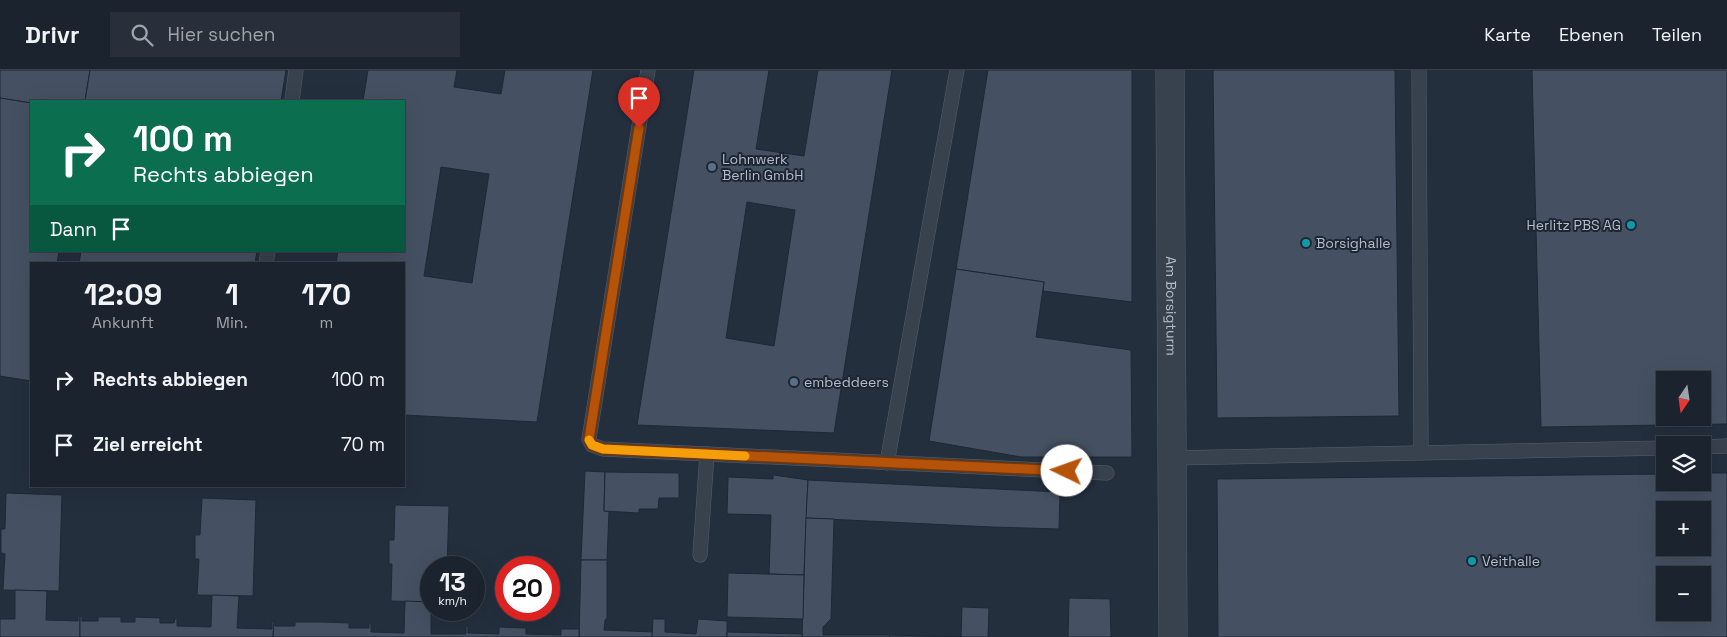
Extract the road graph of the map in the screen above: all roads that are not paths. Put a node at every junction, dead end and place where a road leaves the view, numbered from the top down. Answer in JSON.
{"nodes":[{"id":1,"x":296,"y":70,"type":"edge"},
{"id":2,"x":648,"y":70,"type":"edge"},
{"id":3,"x":957,"y":70,"type":"edge"},
{"id":4,"x":1170,"y":70,"type":"edge"},
{"id":5,"x":1419,"y":70,"type":"edge"},
{"id":6,"x":292,"y":100,"type":"edge"},
{"id":7,"x":1727,"y":446,"type":"edge"},
{"id":8,"x":1711,"y":447,"type":"edge"},
{"id":9,"x":1656,"y":448,"type":"edge"},
{"id":10,"x":1421,"y":452,"type":"junction"},
{"id":11,"x":706,"y":454,"type":"junction"},
{"id":12,"x":1172,"y":458,"type":"junction"},
{"id":13,"x":887,"y":463,"type":"junction"},
{"id":14,"x":1107,"y":473,"type":"dead end"},
{"id":15,"x":700,"y":555,"type":"dead end"},
{"id":16,"x":1173,"y":637,"type":"edge"}],
"edges":[{"from":1,"to":6,"type":"lane"},
{"from":2,"to":11,"type":"lane"},
{"from":3,"to":13,"type":"lane"},
{"from":4,"to":12,"type":"street","name":"Am Borsigturm"},
{"from":5,"to":10,"type":"lane"},
{"from":7,"to":8,"type":"lane"},
{"from":9,"to":10,"type":"lane"},
{"from":10,"to":12,"type":"lane"},
{"from":11,"to":13,"type":"lane"},
{"from":11,"to":15,"type":"lane"},
{"from":12,"to":16,"type":"street","name":"Am Borsigturm"},
{"from":13,"to":14,"type":"lane"}]}
